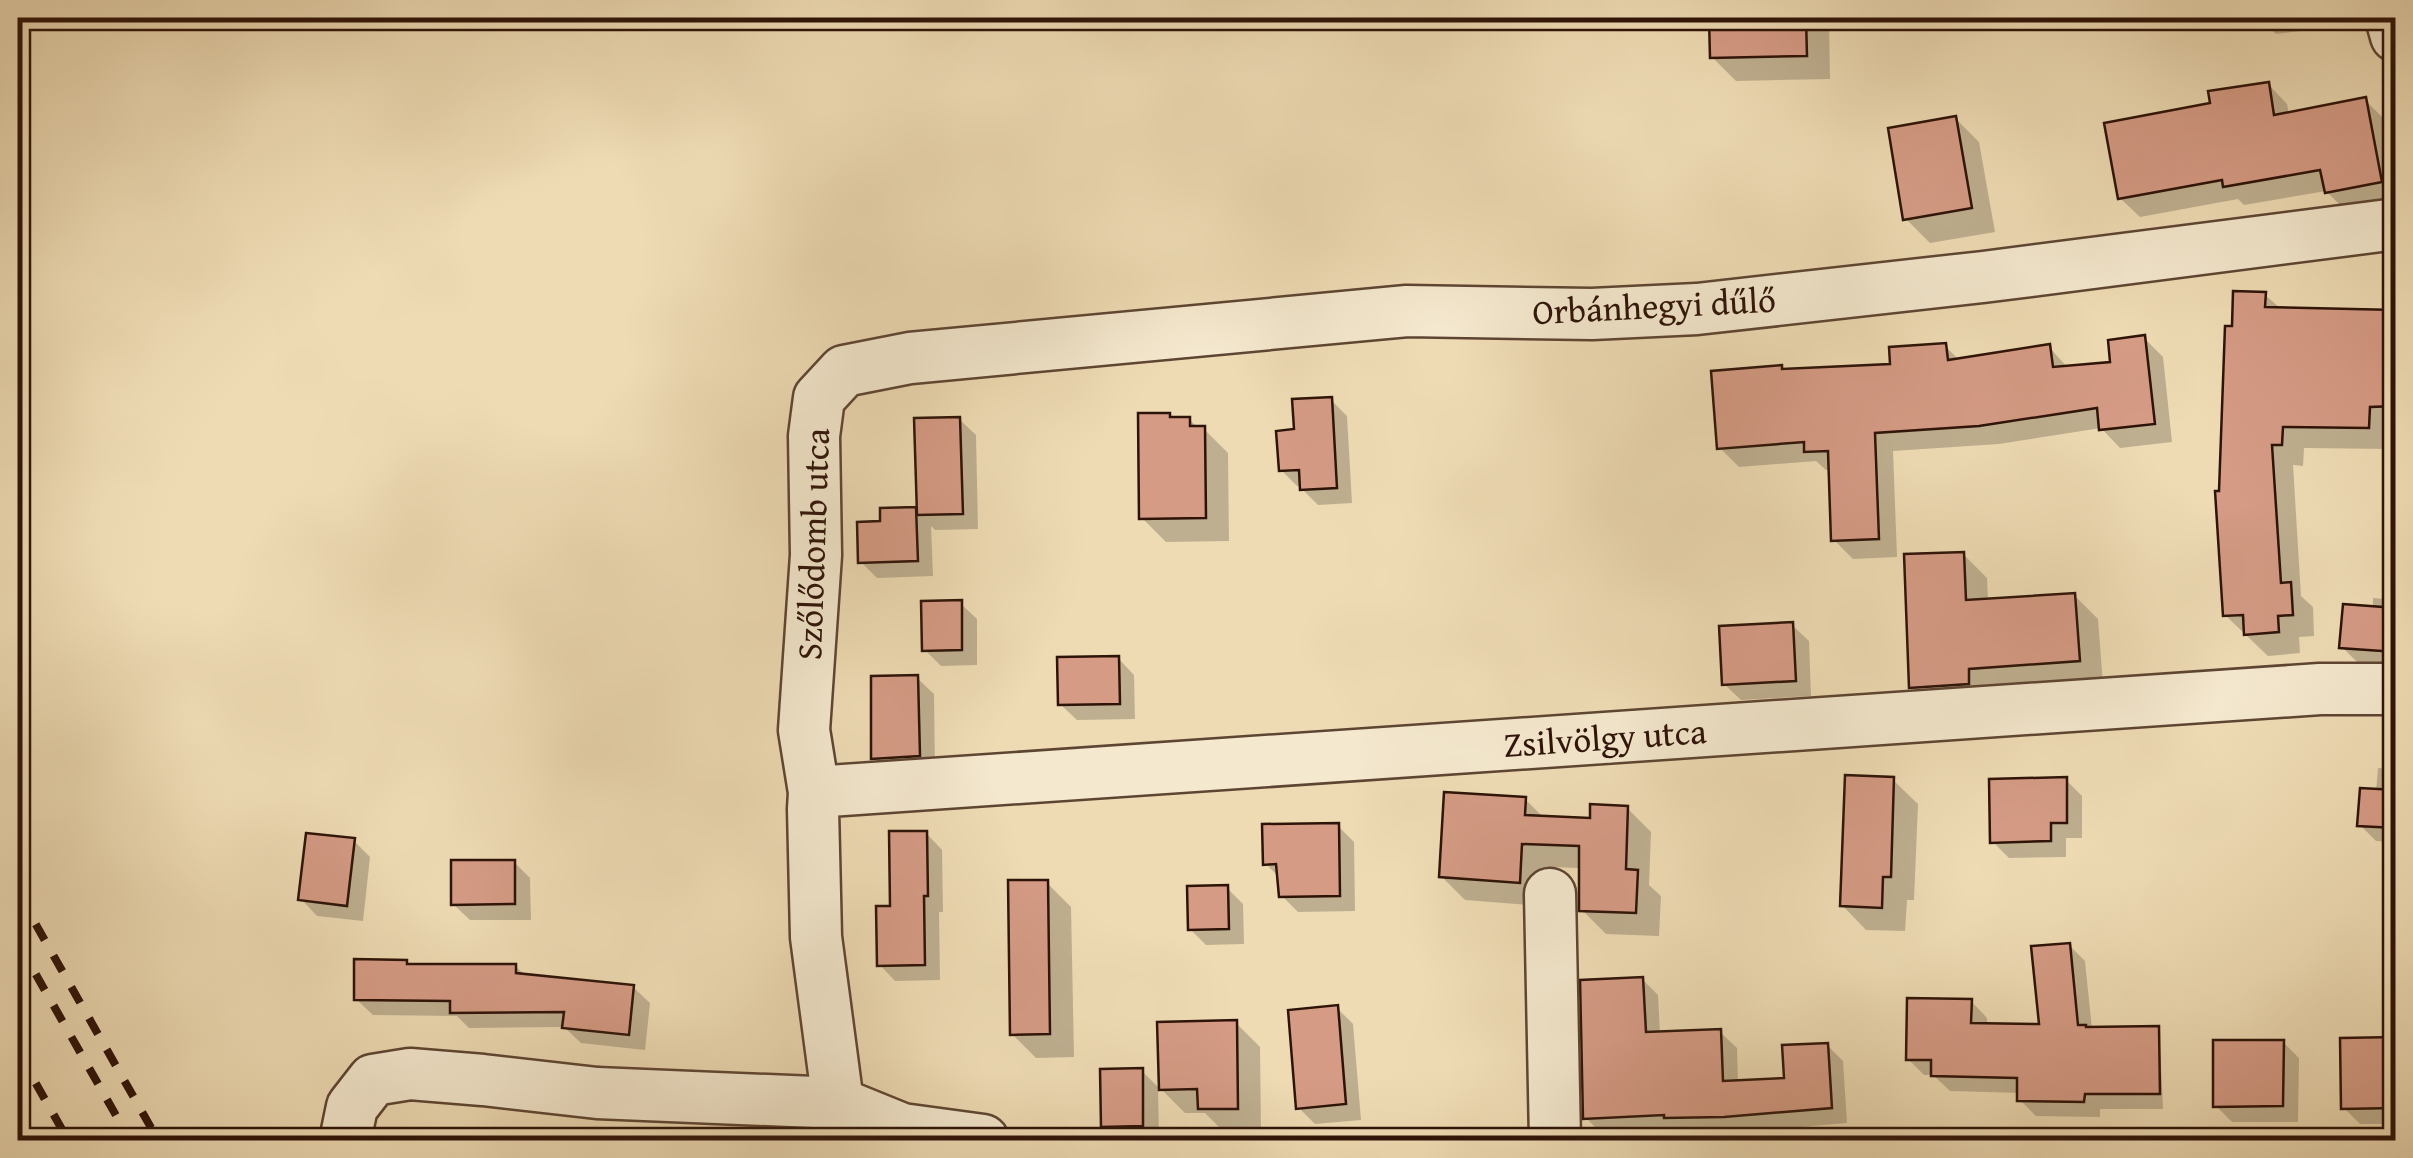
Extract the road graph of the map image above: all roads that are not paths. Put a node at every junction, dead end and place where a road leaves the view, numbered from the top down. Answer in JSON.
{"nodes":[{"id":1,"x":2391,"y":18,"type":"edge"},
{"id":2,"x":2396,"y":36,"type":"edge"},
{"id":3,"x":2396,"y":224,"type":"edge"},
{"id":4,"x":910,"y":358,"type":"joint"},
{"id":5,"x":2396,"y":689,"type":"edge"},
{"id":6,"x":814,"y":792,"type":"junction"},
{"id":7,"x":1550,"y":894,"type":"dead end"},
{"id":8,"x":838,"y":1103,"type":"junction"},
{"id":9,"x":348,"y":1140,"type":"edge"},
{"id":10,"x":983,"y":1140,"type":"edge"},
{"id":11,"x":1554,"y":1140,"type":"edge"}],
"edges":[{"from":1,"to":2,"type":"street"},
{"from":3,"to":4,"type":"street","name":"Orbánhegyi dűlő"},
{"from":4,"to":6,"type":"street","name":"Szőlődomb utca"},
{"from":5,"to":6,"type":"street","name":"Zsilvölgy utca"},
{"from":6,"to":8,"type":"street","name":"Szőlődomb utca"},
{"from":7,"to":11,"type":"street"},
{"from":8,"to":9,"type":"street"},
{"from":8,"to":10,"type":"street"}]}
